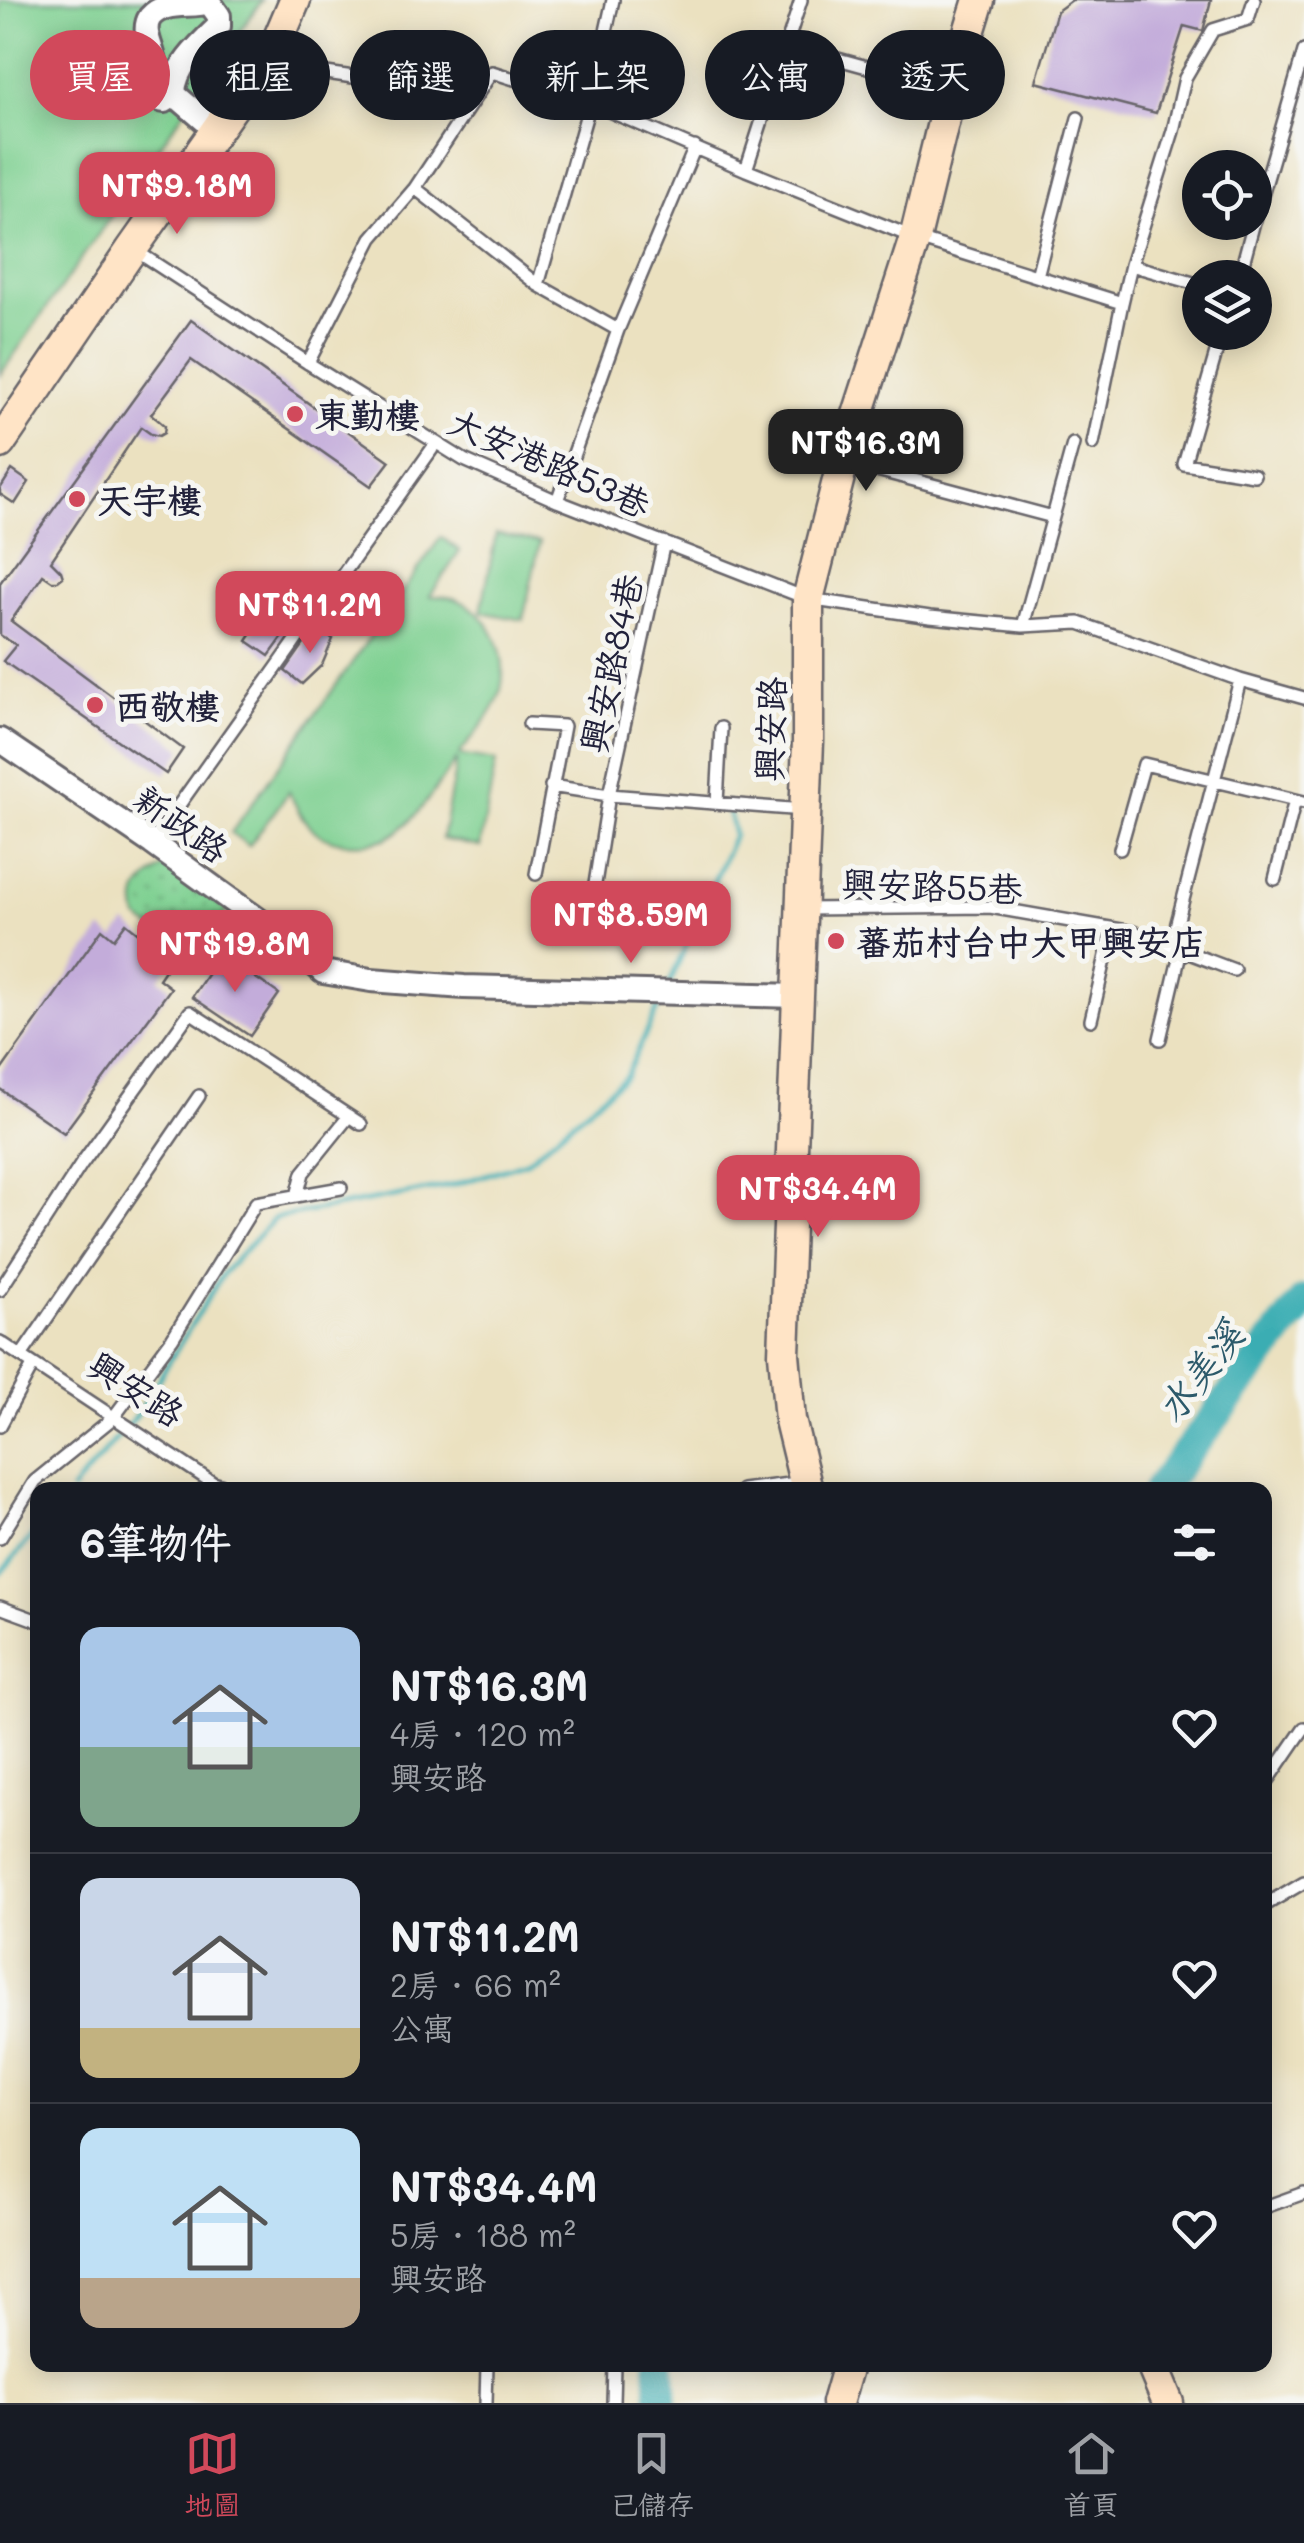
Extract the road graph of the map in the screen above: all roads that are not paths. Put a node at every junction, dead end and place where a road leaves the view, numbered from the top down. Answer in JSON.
{"nodes":[{"id":1,"x":296,"y":0,"type":"edge"},
{"id":2,"x":613,"y":0,"type":"edge"},
{"id":3,"x":801,"y":0,"type":"edge"},
{"id":4,"x":979,"y":0,"type":"edge"},
{"id":5,"x":1254,"y":0,"type":"edge"},
{"id":6,"x":283,"y":30,"type":"edge"},
{"id":7,"x":606,"y":30,"type":"edge"},
{"id":8,"x":791,"y":30,"type":"edge"},
{"id":9,"x":970,"y":30,"type":"edge"},
{"id":10,"x":1304,"y":51,"type":"edge"},
{"id":11,"x":510,"y":78,"type":"edge"},
{"id":12,"x":170,"y":86,"type":"edge"},
{"id":13,"x":1078,"y":118,"type":"dead end"},
{"id":14,"x":223,"y":120,"type":"edge"},
{"id":15,"x":585,"y":120,"type":"edge"},
{"id":16,"x":632,"y":120,"type":"edge"},
{"id":17,"x":762,"y":120,"type":"edge"},
{"id":18,"x":944,"y":120,"type":"edge"},
{"id":19,"x":216,"y":130,"type":"junction"},
{"id":20,"x":695,"y":147,"type":"junction"},
{"id":21,"x":1272,"y":163,"type":"edge"},
{"id":22,"x":746,"y":170,"type":"junction"},
{"id":23,"x":415,"y":188,"type":"junction"},
{"id":24,"x":915,"y":238,"type":"junction"},
{"id":25,"x":132,"y":249,"type":"junction"},
{"id":26,"x":1131,"y":264,"type":"junction"},
{"id":27,"x":1037,"y":276,"type":"junction"},
{"id":28,"x":1182,"y":280,"type":"edge"},
{"id":29,"x":538,"y":285,"type":"junction"},
{"id":30,"x":1122,"y":303,"type":"junction"},
{"id":31,"x":618,"y":330,"type":"junction"},
{"id":32,"x":1217,"y":350,"type":"edge"},
{"id":33,"x":308,"y":363,"type":"junction"},
{"id":34,"x":0,"y":442,"type":"edge"},
{"id":35,"x":1074,"y":444,"type":"dead end"},
{"id":36,"x":1093,"y":444,"type":"dead end"},
{"id":37,"x":432,"y":449,"type":"dead end"},
{"id":38,"x":843,"y":461,"type":"junction"},
{"id":39,"x":1254,"y":475,"type":"dead end"},
{"id":40,"x":557,"y":501,"type":"junction"},
{"id":41,"x":1053,"y":517,"type":"junction"},
{"id":42,"x":664,"y":542,"type":"junction"},
{"id":43,"x":808,"y":598,"type":"junction"},
{"id":44,"x":1023,"y":626,"type":"junction"},
{"id":45,"x":1240,"y":680,"type":"junction"},
{"id":46,"x":1304,"y":698,"type":"edge"},
{"id":47,"x":529,"y":724,"type":"dead end"},
{"id":48,"x":721,"y":728,"type":"dead end"},
{"id":49,"x":0,"y":740,"type":"edge"},
{"id":50,"x":1215,"y":782,"type":"junction"},
{"id":51,"x":551,"y":786,"type":"junction"},
{"id":52,"x":609,"y":795,"type":"junction"},
{"id":53,"x":1299,"y":801,"type":"edge"},
{"id":54,"x":717,"y":803,"type":"junction"},
{"id":55,"x":804,"y":810,"type":"junction"},
{"id":56,"x":152,"y":843,"type":"junction"},
{"id":57,"x":1120,"y":849,"type":"dead end"},
{"id":58,"x":536,"y":874,"type":"dead end"},
{"id":59,"x":1275,"y":879,"type":"dead end"},
{"id":60,"x":592,"y":904,"type":"dead end"},
{"id":61,"x":800,"y":910,"type":"junction"},
{"id":62,"x":1112,"y":930,"type":"junction"},
{"id":63,"x":1176,"y":948,"type":"junction"},
{"id":64,"x":1234,"y":970,"type":"dead end"},
{"id":65,"x":798,"y":996,"type":"junction"},
{"id":66,"x":1091,"y":1020,"type":"dead end"},
{"id":67,"x":1160,"y":1039,"type":"dead end"},
{"id":68,"x":199,"y":1096,"type":"dead end"},
{"id":69,"x":349,"y":1116,"type":"junction"},
{"id":70,"x":360,"y":1124,"type":"dead end"},
{"id":71,"x":341,"y":1188,"type":"dead end"},
{"id":72,"x":297,"y":1196,"type":"junction"},
{"id":73,"x":0,"y":1290,"type":"edge"},
{"id":74,"x":0,"y":1342,"type":"edge"},
{"id":75,"x":21,"y":1356,"type":"junction"},
{"id":76,"x":33,"y":1365,"type":"junction"},
{"id":77,"x":113,"y":1418,"type":"junction"},
{"id":78,"x":0,"y":1426,"type":"edge"},
{"id":79,"x":35,"y":1482,"type":"edge"},
{"id":80,"x":212,"y":1482,"type":"edge"},
{"id":81,"x":805,"y":1482,"type":"edge"},
{"id":82,"x":30,"y":1490,"type":"edge"},
{"id":83,"x":0,"y":1538,"type":"edge"},
{"id":84,"x":0,"y":1607,"type":"edge"},
{"id":85,"x":30,"y":1618,"type":"edge"},
{"id":86,"x":1304,"y":1728,"type":"edge"},
{"id":87,"x":1272,"y":1775,"type":"edge"},
{"id":88,"x":1304,"y":1882,"type":"edge"},
{"id":89,"x":1272,"y":1901,"type":"edge"},
{"id":90,"x":1304,"y":2193,"type":"edge"},
{"id":91,"x":1272,"y":2204,"type":"edge"},
{"id":92,"x":487,"y":2372,"type":"edge"},
{"id":93,"x":614,"y":2372,"type":"edge"},
{"id":94,"x":846,"y":2372,"type":"edge"},
{"id":95,"x":1155,"y":2372,"type":"edge"},
{"id":96,"x":486,"y":2403,"type":"edge"},
{"id":97,"x":613,"y":2403,"type":"edge"},
{"id":98,"x":837,"y":2403,"type":"edge"},
{"id":99,"x":1168,"y":2403,"type":"edge"}],
"edges":[{"from":1,"to":6,"type":"street"},
{"from":2,"to":7,"type":"lane"},
{"from":3,"to":8,"type":"lane"},
{"from":4,"to":9,"type":"street","name":"興安路"},
{"from":5,"to":26,"type":"lane"},
{"from":10,"to":21,"type":"lane"},
{"from":11,"to":23,"type":"lane"},
{"from":12,"to":19,"type":"street"},
{"from":13,"to":27,"type":"lane"},
{"from":14,"to":19,"type":"street"},
{"from":15,"to":29,"type":"lane"},
{"from":16,"to":20,"type":"lane"},
{"from":17,"to":22,"type":"lane"},
{"from":18,"to":24,"type":"street","name":"興安路"},
{"from":19,"to":25,"type":"street"},
{"from":20,"to":22,"type":"lane"},
{"from":20,"to":31,"type":"lane"},
{"from":22,"to":24,"type":"lane"},
{"from":23,"to":29,"type":"lane"},
{"from":23,"to":33,"type":"lane"},
{"from":24,"to":27,"type":"lane"},
{"from":24,"to":38,"type":"street","name":"興安路"},
{"from":25,"to":33,"type":"lane","name":"大安港路53巷"},
{"from":25,"to":34,"type":"street"},
{"from":26,"to":28,"type":"lane"},
{"from":26,"to":30,"type":"lane"},
{"from":27,"to":30,"type":"lane"},
{"from":29,"to":31,"type":"lane"},
{"from":30,"to":36,"type":"lane"},
{"from":31,"to":40,"type":"lane"},
{"from":32,"to":39,"type":"lane"},
{"from":33,"to":40,"type":"lane","name":"大安港路53巷"},
{"from":35,"to":41,"type":"lane"},
{"from":37,"to":56,"type":"lane"},
{"from":38,"to":41,"type":"lane"},
{"from":38,"to":43,"type":"street","name":"興安路"},
{"from":40,"to":42,"type":"lane","name":"大安港路53巷"},
{"from":41,"to":44,"type":"lane"},
{"from":42,"to":43,"type":"lane","name":"大安港路53巷"},
{"from":42,"to":52,"type":"lane","name":"興安路84巷"},
{"from":43,"to":44,"type":"lane","name":"大安港路53巷"},
{"from":43,"to":55,"type":"street","name":"興安路"},
{"from":44,"to":45,"type":"lane","name":"大安港路53巷"},
{"from":45,"to":46,"type":"lane","name":"大安港路53巷"},
{"from":45,"to":50,"type":"lane"},
{"from":47,"to":51,"type":"lane"},
{"from":48,"to":54,"type":"lane"},
{"from":49,"to":56,"type":"street","name":"新政路"},
{"from":50,"to":53,"type":"lane"},
{"from":50,"to":57,"type":"lane"},
{"from":50,"to":63,"type":"lane"},
{"from":51,"to":52,"type":"lane","name":"興安路84巷"},
{"from":51,"to":58,"type":"lane"},
{"from":52,"to":54,"type":"lane","name":"興安路84巷"},
{"from":52,"to":60,"type":"lane","name":"興安路84巷"},
{"from":53,"to":59,"type":"lane"},
{"from":54,"to":55,"type":"lane","name":"興安路84巷"},
{"from":55,"to":61,"type":"street","name":"興安路"},
{"from":56,"to":65,"type":"street","name":"新政路"},
{"from":61,"to":62,"type":"lane","name":"興安路55巷"},
{"from":61,"to":65,"type":"street","name":"興安路"},
{"from":62,"to":63,"type":"lane","name":"興安路55巷"},
{"from":62,"to":66,"type":"lane"},
{"from":63,"to":64,"type":"lane","name":"興安路55巷"},
{"from":63,"to":67,"type":"lane"},
{"from":65,"to":81,"type":"street","name":"興安路"},
{"from":68,"to":75,"type":"lane"},
{"from":69,"to":70,"type":"lane"},
{"from":69,"to":72,"type":"lane"},
{"from":69,"to":73,"type":"lane"},
{"from":71,"to":72,"type":"lane"},
{"from":72,"to":77,"type":"lane"},
{"from":74,"to":75,"type":"lane","name":"興安路"},
{"from":75,"to":76,"type":"lane","name":"興安路"},
{"from":76,"to":77,"type":"lane","name":"興安路"},
{"from":76,"to":78,"type":"lane"},
{"from":77,"to":79,"type":"lane"},
{"from":77,"to":80,"type":"lane","name":"興安路"},
{"from":82,"to":83,"type":"lane"},
{"from":84,"to":85,"type":"lane"},
{"from":86,"to":87,"type":"lane"},
{"from":88,"to":89,"type":"lane"},
{"from":90,"to":91,"type":"lane"},
{"from":92,"to":96,"type":"lane"},
{"from":93,"to":97,"type":"lane"},
{"from":94,"to":98,"type":"street"},
{"from":95,"to":99,"type":"street"}]}
